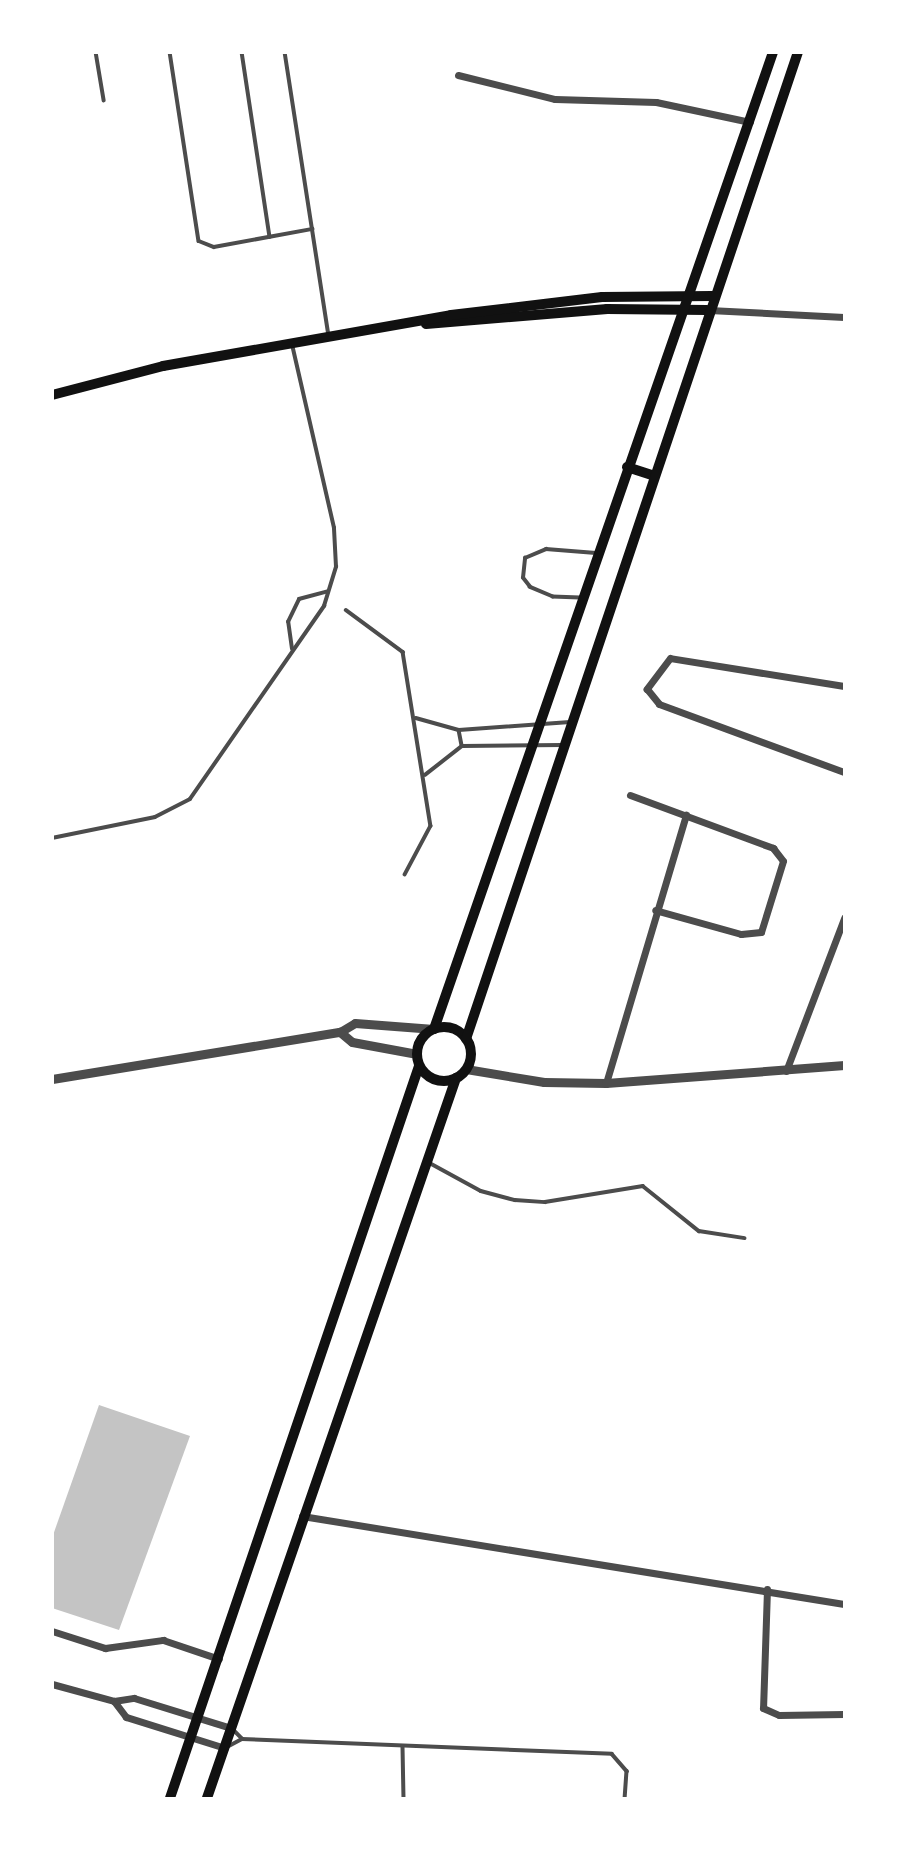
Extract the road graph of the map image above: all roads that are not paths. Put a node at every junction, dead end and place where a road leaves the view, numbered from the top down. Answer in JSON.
{"nodes":[{"id":1,"x":96,"y":52,"type":"edge"},
{"id":2,"x":170,"y":52,"type":"edge"},
{"id":3,"x":242,"y":52,"type":"edge"},
{"id":4,"x":285,"y":52,"type":"edge"},
{"id":5,"x":773,"y":52,"type":"edge"},
{"id":6,"x":798,"y":52,"type":"edge"},
{"id":7,"x":458,"y":75,"type":"dead end"},
{"id":8,"x":104,"y":100,"type":"dead end"},
{"id":9,"x":750,"y":122,"type":"junction"},
{"id":10,"x":312,"y":229,"type":"junction"},
{"id":11,"x":270,"y":237,"type":"junction"},
{"id":12,"x":690,"y":296,"type":"junction"},
{"id":13,"x":712,"y":296,"type":"junction"},
{"id":14,"x":729,"y":307,"type":"junction"},
{"id":15,"x":685,"y":309,"type":"junction"},
{"id":16,"x":707,"y":310,"type":"junction"},
{"id":17,"x":845,"y":317,"type":"edge"},
{"id":18,"x":415,"y":324,"type":"junction"},
{"id":19,"x":328,"y":335,"type":"junction"},
{"id":20,"x":291,"y":342,"type":"junction"},
{"id":21,"x":52,"y":395,"type":"edge"},
{"id":22,"x":627,"y":467,"type":"junction"},
{"id":23,"x":652,"y":475,"type":"junction"},
{"id":24,"x":596,"y":553,"type":"junction"},
{"id":25,"x":329,"y":591,"type":"junction"},
{"id":26,"x":580,"y":598,"type":"junction"},
{"id":27,"x":346,"y":610,"type":"dead end"},
{"id":28,"x":293,"y":651,"type":"junction"},
{"id":29,"x":845,"y":686,"type":"edge"},
{"id":30,"x":415,"y":718,"type":"junction"},
{"id":31,"x":536,"y":721,"type":"junction"},
{"id":32,"x":570,"y":722,"type":"junction"},
{"id":33,"x":459,"y":730,"type":"junction"},
{"id":34,"x":529,"y":743,"type":"junction"},
{"id":35,"x":462,"y":746,"type":"junction"},
{"id":36,"x":562,"y":746,"type":"junction"},
{"id":37,"x":845,"y":772,"type":"edge"},
{"id":38,"x":425,"y":775,"type":"junction"},
{"id":39,"x":630,"y":795,"type":"dead end"},
{"id":40,"x":686,"y":816,"type":"junction"},
{"id":41,"x":52,"y":838,"type":"edge"},
{"id":42,"x":405,"y":875,"type":"dead end"},
{"id":43,"x":655,"y":910,"type":"junction"},
{"id":44,"x":845,"y":918,"type":"edge"},
{"id":45,"x":434,"y":1029,"type":"junction"},
{"id":46,"x":340,"y":1032,"type":"junction"},
{"id":47,"x":466,"y":1039,"type":"junction"},
{"id":48,"x":418,"y":1060,"type":"junction"},
{"id":49,"x":845,"y":1065,"type":"edge"},
{"id":50,"x":466,"y":1069,"type":"junction"},
{"id":51,"x":786,"y":1072,"type":"junction"},
{"id":52,"x":456,"y":1078,"type":"junction"},
{"id":53,"x":52,"y":1079,"type":"edge"},
{"id":54,"x":606,"y":1083,"type":"junction"},
{"id":55,"x":426,"y":1161,"type":"junction"},
{"id":56,"x":744,"y":1238,"type":"dead end"},
{"id":57,"x":302,"y":1516,"type":"junction"},
{"id":58,"x":767,"y":1590,"type":"junction"},
{"id":59,"x":845,"y":1604,"type":"edge"},
{"id":60,"x":52,"y":1631,"type":"edge"},
{"id":61,"x":219,"y":1659,"type":"junction"},
{"id":62,"x":52,"y":1684,"type":"edge"},
{"id":63,"x":114,"y":1701,"type":"junction"},
{"id":64,"x":845,"y":1714,"type":"edge"},
{"id":65,"x":198,"y":1718,"type":"junction"},
{"id":66,"x":231,"y":1728,"type":"junction"},
{"id":67,"x":243,"y":1739,"type":"junction"},
{"id":68,"x":191,"y":1740,"type":"junction"},
{"id":69,"x":402,"y":1747,"type":"junction"},
{"id":70,"x":225,"y":1748,"type":"junction"},
{"id":71,"x":170,"y":1798,"type":"edge"},
{"id":72,"x":207,"y":1798,"type":"edge"},
{"id":73,"x":404,"y":1798,"type":"edge"},
{"id":74,"x":625,"y":1798,"type":"edge"}],
"edges":[{"from":1,"to":8,"type":"lane"},
{"from":2,"to":11,"type":"lane"},
{"from":3,"to":11,"type":"lane"},
{"from":4,"to":10,"type":"lane"},
{"from":5,"to":9,"type":"main road"},
{"from":6,"to":13,"type":"main road"},
{"from":7,"to":9,"type":"street"},
{"from":9,"to":12,"type":"main road"},
{"from":10,"to":11,"type":"lane"},
{"from":10,"to":19,"type":"lane"},
{"from":12,"to":13,"type":"main road"},
{"from":12,"to":15,"type":"main road"},
{"from":12,"to":18,"type":"main road"},
{"from":13,"to":14,"type":"street"},
{"from":13,"to":16,"type":"main road"},
{"from":14,"to":16,"type":"street"},
{"from":14,"to":17,"type":"street"},
{"from":15,"to":16,"type":"main road"},
{"from":15,"to":18,"type":"main road"},
{"from":15,"to":22,"type":"main road"},
{"from":16,"to":23,"type":"main road"},
{"from":18,"to":19,"type":"main road"},
{"from":19,"to":20,"type":"main road"},
{"from":20,"to":21,"type":"main road"},
{"from":20,"to":25,"type":"lane"},
{"from":22,"to":23,"type":"main road"},
{"from":22,"to":24,"type":"main road"},
{"from":23,"to":32,"type":"main road"},
{"from":24,"to":26,"type":"main road"},
{"from":24,"to":26,"type":"lane"},
{"from":25,"to":28,"type":"lane"},
{"from":25,"to":28,"type":"lane"},
{"from":26,"to":31,"type":"main road"},
{"from":27,"to":30,"type":"lane"},
{"from":28,"to":41,"type":"lane"},
{"from":29,"to":37,"type":"street"},
{"from":30,"to":33,"type":"lane"},
{"from":30,"to":38,"type":"lane"},
{"from":31,"to":32,"type":"lane"},
{"from":31,"to":33,"type":"lane"},
{"from":31,"to":34,"type":"main road"},
{"from":32,"to":36,"type":"main road"},
{"from":33,"to":35,"type":"lane"},
{"from":34,"to":35,"type":"lane"},
{"from":34,"to":36,"type":"lane"},
{"from":34,"to":45,"type":"main road"},
{"from":35,"to":38,"type":"lane"},
{"from":36,"to":47,"type":"main road"},
{"from":38,"to":42,"type":"lane"},
{"from":39,"to":40,"type":"street"},
{"from":40,"to":43,"type":"street"},
{"from":40,"to":43,"type":"street"},
{"from":43,"to":54,"type":"street"},
{"from":44,"to":51,"type":"street"},
{"from":45,"to":46,"type":"street"},
{"from":45,"to":47,"type":"main road"},
{"from":45,"to":48,"type":"main road"},
{"from":46,"to":48,"type":"street"},
{"from":46,"to":53,"type":"street"},
{"from":47,"to":50,"type":"main road"},
{"from":48,"to":52,"type":"main road"},
{"from":48,"to":61,"type":"main road"},
{"from":49,"to":51,"type":"street"},
{"from":50,"to":52,"type":"main road"},
{"from":50,"to":54,"type":"street"},
{"from":51,"to":54,"type":"street"},
{"from":52,"to":55,"type":"main road"},
{"from":55,"to":56,"type":"lane"},
{"from":55,"to":57,"type":"main road"},
{"from":57,"to":58,"type":"street"},
{"from":57,"to":66,"type":"main road"},
{"from":58,"to":59,"type":"street"},
{"from":58,"to":64,"type":"street"},
{"from":60,"to":61,"type":"street"},
{"from":61,"to":65,"type":"main road"},
{"from":62,"to":63,"type":"street"},
{"from":63,"to":65,"type":"street"},
{"from":63,"to":68,"type":"street"},
{"from":65,"to":66,"type":"street"},
{"from":65,"to":68,"type":"main road"},
{"from":66,"to":67,"type":"lane"},
{"from":66,"to":70,"type":"main road"},
{"from":67,"to":69,"type":"lane"},
{"from":67,"to":70,"type":"lane"},
{"from":68,"to":70,"type":"street"},
{"from":68,"to":71,"type":"main road"},
{"from":69,"to":73,"type":"lane"},
{"from":69,"to":74,"type":"lane"},
{"from":70,"to":72,"type":"main road"}]}
